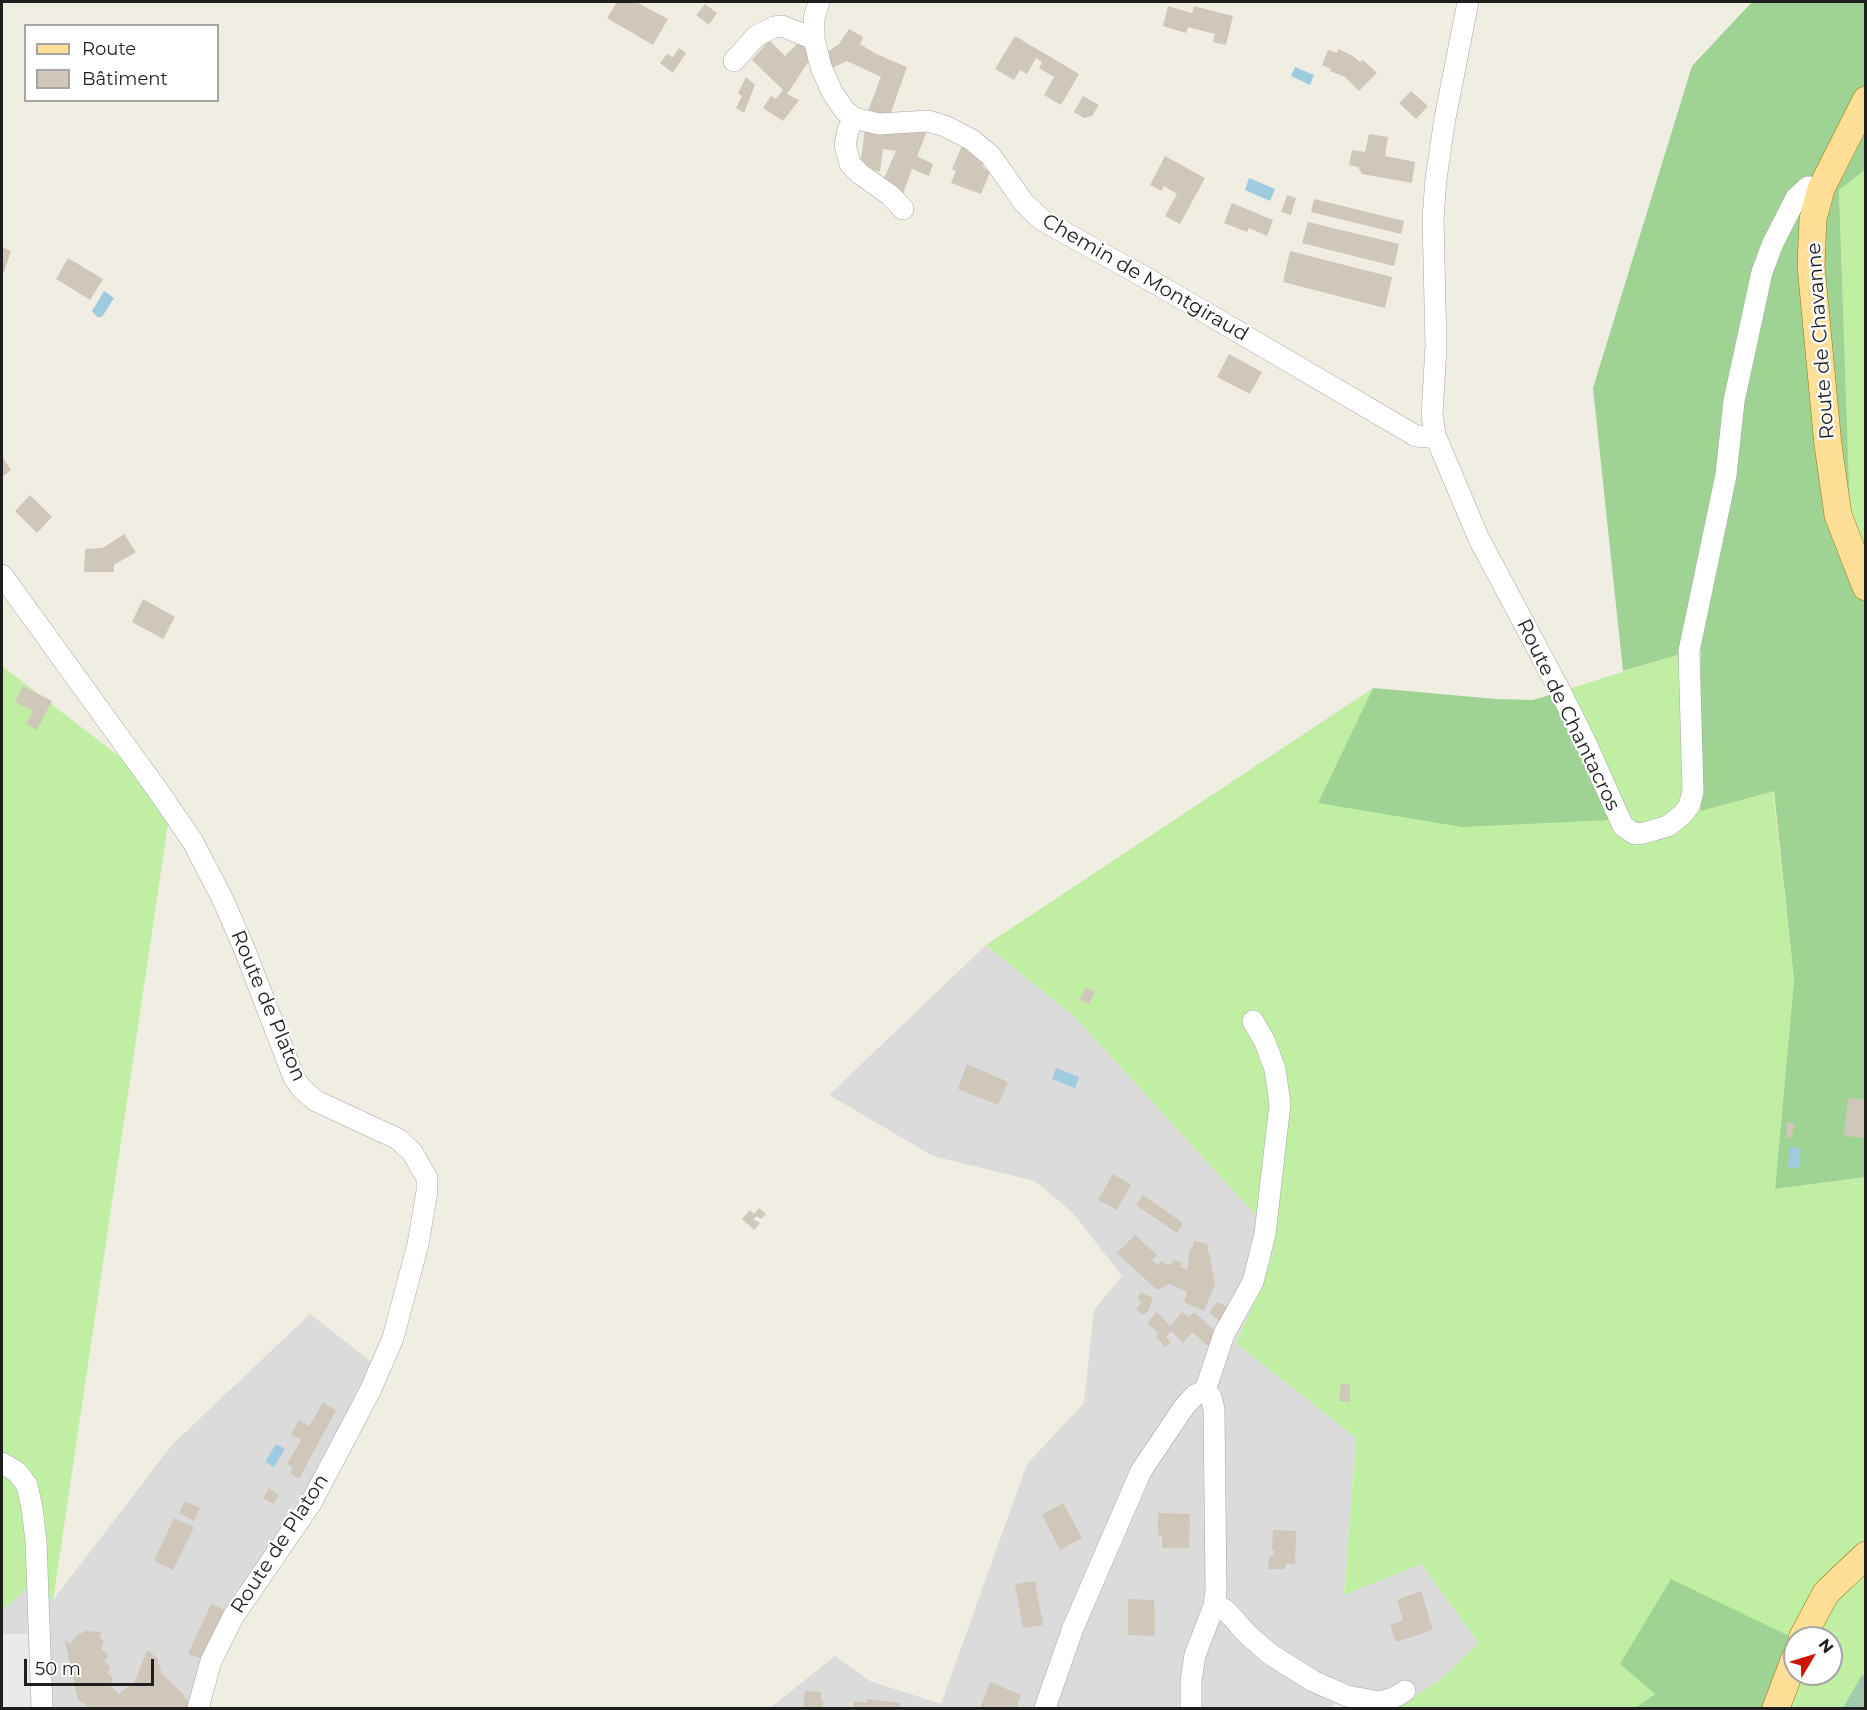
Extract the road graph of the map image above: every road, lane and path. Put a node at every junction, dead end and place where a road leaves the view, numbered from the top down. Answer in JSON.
{"nodes":[{"id":1,"x":819,"y":2,"type":"edge"},
{"id":2,"x":1468,"y":2,"type":"edge"},
{"id":3,"x":814,"y":39,"type":"junction"},
{"id":4,"x":734,"y":61,"type":"dead end"},
{"id":5,"x":1866,"y":100,"type":"edge"},
{"id":6,"x":854,"y":118,"type":"junction"},
{"id":7,"x":1821,"y":189,"type":"junction"},
{"id":8,"x":903,"y":209,"type":"dead end"},
{"id":9,"x":1435,"y":435,"type":"junction"},
{"id":10,"x":2,"y":575,"type":"edge"},
{"id":11,"x":1866,"y":587,"type":"edge"},
{"id":12,"x":1253,"y":1021,"type":"dead end"},
{"id":13,"x":1205,"y":1391,"type":"junction"},
{"id":14,"x":2,"y":1463,"type":"edge"},
{"id":15,"x":1866,"y":1555,"type":"edge"},
{"id":16,"x":1214,"y":1606,"type":"junction"},
{"id":17,"x":1808,"y":1626,"type":"edge"},
{"id":18,"x":1784,"y":1686,"type":"edge"},
{"id":19,"x":1406,"y":1691,"type":"dead end"},
{"id":20,"x":42,"y":1708,"type":"edge"},
{"id":21,"x":198,"y":1708,"type":"edge"},
{"id":22,"x":1045,"y":1708,"type":"edge"},
{"id":23,"x":1191,"y":1708,"type":"edge"},
{"id":24,"x":1776,"y":1708,"type":"edge"}],
"edges":[{"from":1,"to":3,"type":"street"},
{"from":2,"to":9,"type":"street","name":"Route de Chantacros"},
{"from":3,"to":4,"type":"street"},
{"from":3,"to":6,"type":"street"},
{"from":5,"to":7,"type":"main road","name":"Route de Chavanne"},
{"from":6,"to":8,"type":"street"},
{"from":6,"to":9,"type":"street","name":"Chemin de Montgiraud"},
{"from":7,"to":9,"type":"street","name":"Route de Chantacros"},
{"from":7,"to":11,"type":"main road","name":"Route de Chavanne"},
{"from":10,"to":21,"type":"street","name":"Route de Platon"},
{"from":12,"to":13,"type":"street"},
{"from":13,"to":16,"type":"street"},
{"from":13,"to":22,"type":"street"},
{"from":14,"to":20,"type":"street"},
{"from":15,"to":17,"type":"main road"},
{"from":16,"to":19,"type":"street"},
{"from":16,"to":23,"type":"street"},
{"from":18,"to":24,"type":"main road"}]}
